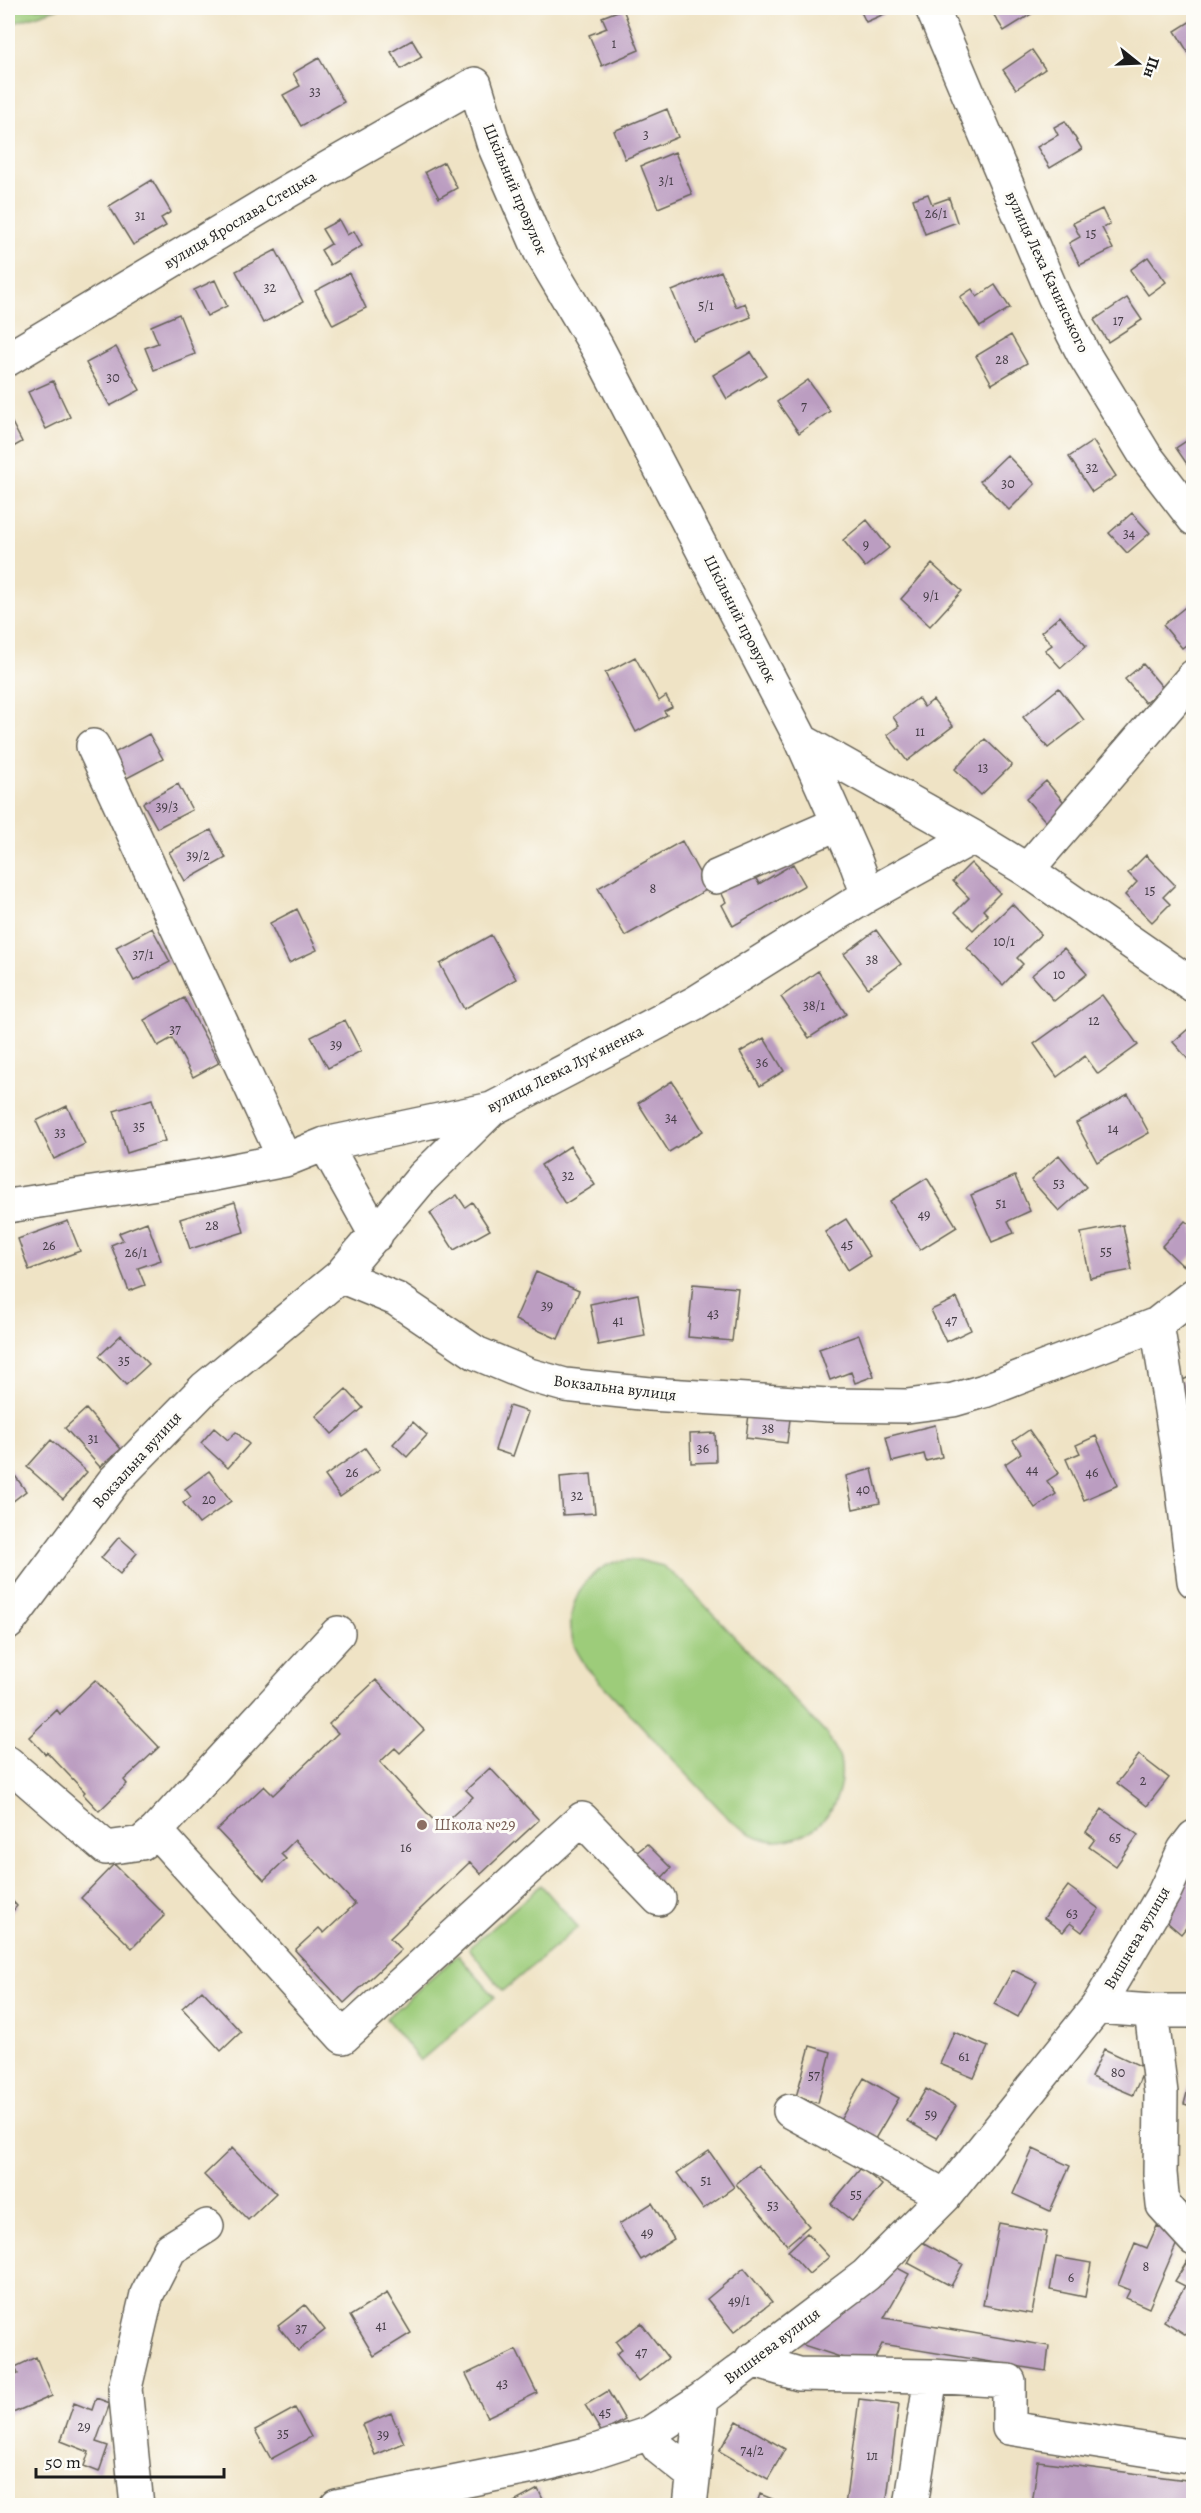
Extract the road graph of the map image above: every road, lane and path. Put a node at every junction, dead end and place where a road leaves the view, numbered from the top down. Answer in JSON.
{"nodes":[{"id":1,"x":932,"y":8,"type":"edge"},
{"id":2,"x":475,"y":84,"type":"joint"},
{"id":3,"x":8,"y":359,"type":"edge"},
{"id":4,"x":1194,"y":519,"type":"edge"},
{"id":5,"x":1194,"y":676,"type":"edge"},
{"id":6,"x":802,"y":741,"type":"junction"},
{"id":7,"x":93,"y":746,"type":"dead end"},
{"id":8,"x":839,"y":823,"type":"junction"},
{"id":9,"x":973,"y":837,"type":"junction"},
{"id":10,"x":1027,"y":870,"type":"junction"},
{"id":11,"x":716,"y":877,"type":"dead end"},
{"id":12,"x":868,"y":895,"type":"junction"},
{"id":13,"x":1194,"y":986,"type":"edge"},
{"id":14,"x":492,"y":1109,"type":"junction"},
{"id":15,"x":325,"y":1144,"type":"junction"},
{"id":16,"x":285,"y":1160,"type":"junction"},
{"id":17,"x":8,"y":1206,"type":"edge"},
{"id":18,"x":376,"y":1235,"type":"junction"},
{"id":19,"x":340,"y":1276,"type":"junction"},
{"id":20,"x":1194,"y":1295,"type":"edge"},
{"id":21,"x":1157,"y":1324,"type":"junction"},
{"id":22,"x":1194,"y":1581,"type":"edge"},
{"id":23,"x":8,"y":1623,"type":"edge"},
{"id":24,"x":338,"y":1633,"type":"dead end"},
{"id":25,"x":8,"y":1763,"type":"edge"},
{"id":26,"x":156,"y":1831,"type":"junction"},
{"id":27,"x":1194,"y":1837,"type":"edge"},
{"id":28,"x":659,"y":1899,"type":"dead end"},
{"id":29,"x":1097,"y":2007,"type":"junction"},
{"id":30,"x":1151,"y":2011,"type":"junction"},
{"id":31,"x":1194,"y":2011,"type":"edge"},
{"id":32,"x":790,"y":2111,"type":"dead end"},
{"id":33,"x":945,"y":2196,"type":"junction"},
{"id":34,"x":207,"y":2226,"type":"dead end"},
{"id":35,"x":1194,"y":2239,"type":"edge"},
{"id":36,"x":751,"y":2361,"type":"junction"},
{"id":37,"x":931,"y":2376,"type":"junction"},
{"id":38,"x":702,"y":2399,"type":"junction"},
{"id":39,"x":650,"y":2433,"type":"junction"},
{"id":40,"x":1194,"y":2457,"type":"edge"},
{"id":41,"x":692,"y":2490,"type":"edge"},
{"id":42,"x":137,"y":2505,"type":"edge"},
{"id":43,"x":337,"y":2505,"type":"edge"},
{"id":44,"x":911,"y":2505,"type":"edge"}],
"edges":[{"from":1,"to":4,"type":"street","name":"вулиця Леха Качинського"},
{"from":2,"to":3,"type":"street","name":"вулиця Ярослава Стецька"},
{"from":2,"to":6,"type":"street","name":"Шкільний провулок"},
{"from":5,"to":10,"type":"street"},
{"from":6,"to":8,"type":"street","name":"Шкільний провулок"},
{"from":6,"to":9,"type":"street"},
{"from":7,"to":16,"type":"street"},
{"from":8,"to":11,"type":"street"},
{"from":8,"to":12,"type":"street","name":"Шкільний провулок"},
{"from":9,"to":10,"type":"street"},
{"from":9,"to":12,"type":"street","name":"вулиця Левка Лукʼяненка"},
{"from":10,"to":13,"type":"street"},
{"from":12,"to":14,"type":"street","name":"вулиця Левка Лукʼяненка"},
{"from":14,"to":15,"type":"street","name":"вулиця Левка Лукʼяненка"},
{"from":14,"to":18,"type":"street"},
{"from":15,"to":16,"type":"street","name":"вулиця Левка Лукʼяненка"},
{"from":15,"to":18,"type":"street"},
{"from":16,"to":17,"type":"street","name":"вулиця Левка Лукʼяненка"},
{"from":18,"to":19,"type":"street"},
{"from":19,"to":21,"type":"street","name":"Вокзальна вулиця"},
{"from":19,"to":23,"type":"street","name":"Вокзальна вулиця"},
{"from":20,"to":21,"type":"street","name":"Вокзальна вулиця"},
{"from":21,"to":22,"type":"street"},
{"from":24,"to":26,"type":"street"},
{"from":25,"to":26,"type":"street"},
{"from":26,"to":28,"type":"street"},
{"from":27,"to":29,"type":"street","name":"Вишнева вулиця"},
{"from":29,"to":30,"type":"street","name":"Вишнева вулиця"},
{"from":29,"to":33,"type":"street","name":"Вишнева вулиця"},
{"from":30,"to":31,"type":"street","name":"Вишнева вулиця"},
{"from":30,"to":35,"type":"street"},
{"from":32,"to":33,"type":"street"},
{"from":33,"to":36,"type":"street","name":"Вишнева вулиця"},
{"from":34,"to":42,"type":"street"},
{"from":36,"to":37,"type":"street"},
{"from":36,"to":38,"type":"street","name":"Вишнева вулиця"},
{"from":37,"to":40,"type":"street"},
{"from":37,"to":44,"type":"street"},
{"from":38,"to":39,"type":"street","name":"Вишнева вулиця"},
{"from":38,"to":41,"type":"street"},
{"from":39,"to":41,"type":"street"},
{"from":39,"to":43,"type":"street","name":"Вишнева вулиця"}]}
